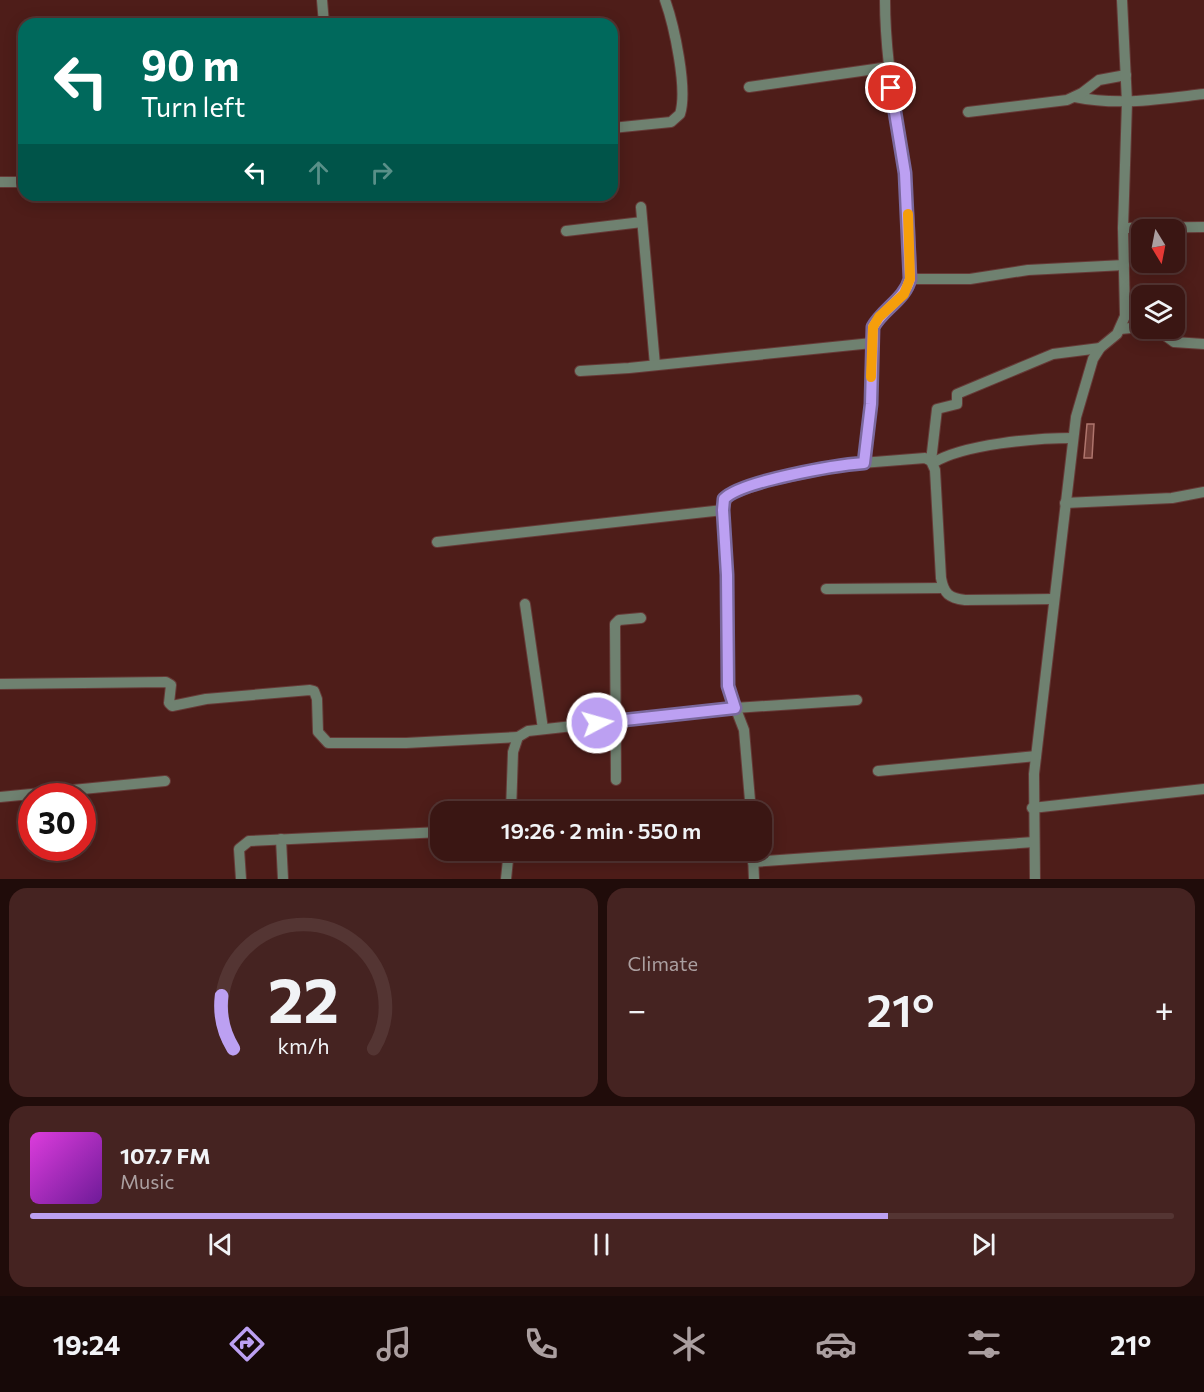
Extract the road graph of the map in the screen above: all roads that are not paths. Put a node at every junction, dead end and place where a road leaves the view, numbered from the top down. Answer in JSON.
{"nodes":[{"id":1,"x":322,"y":0,"type":"edge"},
{"id":2,"x":665,"y":0,"type":"edge"},
{"id":3,"x":885,"y":0,"type":"edge"},
{"id":4,"x":1122,"y":0,"type":"edge"},
{"id":5,"x":324,"y":18,"type":"edge"},
{"id":6,"x":889,"y":67,"type":"junction"},
{"id":7,"x":1126,"y":75,"type":"junction"},
{"id":8,"x":749,"y":87,"type":"dead end"},
{"id":9,"x":1204,"y":94,"type":"edge"},
{"id":10,"x":1075,"y":97,"type":"junction"},
{"id":11,"x":1127,"y":102,"type":"junction"},
{"id":12,"x":968,"y":112,"type":"dead end"},
{"id":13,"x":618,"y":127,"type":"edge"},
{"id":14,"x":0,"y":182,"type":"edge"},
{"id":15,"x":18,"y":182,"type":"edge"},
{"id":16,"x":640,"y":207,"type":"dead end"},
{"id":17,"x":642,"y":222,"type":"junction"},
{"id":18,"x":1204,"y":227,"type":"edge"},
{"id":19,"x":1123,"y":228,"type":"junction"},
{"id":20,"x":566,"y":231,"type":"dead end"},
{"id":21,"x":1124,"y":265,"type":"junction"},
{"id":22,"x":910,"y":279,"type":"junction"},
{"id":23,"x":1131,"y":328,"type":"edge"},
{"id":24,"x":1120,"y":329,"type":"junction"},
{"id":25,"x":1170,"y":339,"type":"edge"},
{"id":26,"x":872,"y":343,"type":"junction"},
{"id":27,"x":1204,"y":344,"type":"edge"},
{"id":28,"x":1100,"y":348,"type":"junction"},
{"id":29,"x":656,"y":365,"type":"junction"},
{"id":30,"x":580,"y":371,"type":"dead end"},
{"id":31,"x":1073,"y":438,"type":"junction"},
{"id":32,"x":932,"y":462,"type":"junction"},
{"id":33,"x":864,"y":463,"type":"junction"},
{"id":34,"x":1204,"y":492,"type":"edge"},
{"id":35,"x":1065,"y":503,"type":"junction"},
{"id":36,"x":723,"y":510,"type":"junction"},
{"id":37,"x":437,"y":543,"type":"dead end"},
{"id":38,"x":943,"y":588,"type":"junction"},
{"id":39,"x":826,"y":589,"type":"dead end"},
{"id":40,"x":1053,"y":599,"type":"junction"},
{"id":41,"x":525,"y":604,"type":"dead end"},
{"id":42,"x":641,"y":618,"type":"dead end"},
{"id":43,"x":0,"y":684,"type":"edge"},
{"id":44,"x":857,"y":700,"type":"dead end"},
{"id":45,"x":735,"y":708,"type":"junction"},
{"id":46,"x":615,"y":722,"type":"junction"},
{"id":47,"x":543,"y":729,"type":"junction"},
{"id":48,"x":518,"y":737,"type":"junction"},
{"id":49,"x":1036,"y":756,"type":"junction"},
{"id":50,"x":878,"y":771,"type":"dead end"},
{"id":51,"x":616,"y":780,"type":"dead end"},
{"id":52,"x":165,"y":781,"type":"dead end"},
{"id":53,"x":1204,"y":789,"type":"edge"},
{"id":54,"x":0,"y":797,"type":"edge"},
{"id":55,"x":511,"y":801,"type":"edge"},
{"id":56,"x":750,"y":801,"type":"edge"},
{"id":57,"x":1032,"y":808,"type":"junction"},
{"id":58,"x":430,"y":832,"type":"edge"},
{"id":59,"x":281,"y":839,"type":"junction"},
{"id":60,"x":1034,"y":842,"type":"junction"},
{"id":61,"x":772,"y":854,"type":"edge"},
{"id":62,"x":508,"y":861,"type":"edge"},
{"id":63,"x":753,"y":861,"type":"edge"},
{"id":64,"x":241,"y":879,"type":"edge"},
{"id":65,"x":283,"y":879,"type":"edge"},
{"id":66,"x":506,"y":879,"type":"edge"},
{"id":67,"x":754,"y":879,"type":"edge"},
{"id":68,"x":1035,"y":879,"type":"edge"}],
"edges":[{"from":1,"to":5,"type":"street"},
{"from":2,"to":13,"type":"street"},
{"from":3,"to":6,"type":"street"},
{"from":4,"to":7,"type":"street"},
{"from":6,"to":8,"type":"street"},
{"from":6,"to":22,"type":"street"},
{"from":7,"to":10,"type":"street"},
{"from":7,"to":11,"type":"street"},
{"from":9,"to":11,"type":"street"},
{"from":10,"to":11,"type":"street"},
{"from":10,"to":12,"type":"street"},
{"from":11,"to":19,"type":"street"},
{"from":14,"to":15,"type":"street"},
{"from":16,"to":17,"type":"street"},
{"from":17,"to":20,"type":"street"},
{"from":17,"to":29,"type":"street"},
{"from":18,"to":19,"type":"street"},
{"from":19,"to":21,"type":"street"},
{"from":21,"to":22,"type":"street"},
{"from":21,"to":24,"type":"street"},
{"from":22,"to":26,"type":"street"},
{"from":23,"to":24,"type":"street"},
{"from":24,"to":28,"type":"street"},
{"from":25,"to":27,"type":"street"},
{"from":26,"to":29,"type":"street"},
{"from":26,"to":33,"type":"street"},
{"from":28,"to":31,"type":"street"},
{"from":28,"to":32,"type":"street"},
{"from":29,"to":30,"type":"street"},
{"from":31,"to":32,"type":"street"},
{"from":31,"to":35,"type":"street"},
{"from":32,"to":33,"type":"street"},
{"from":32,"to":38,"type":"street"},
{"from":33,"to":36,"type":"street"},
{"from":34,"to":35,"type":"street"},
{"from":35,"to":40,"type":"street"},
{"from":36,"to":37,"type":"street"},
{"from":36,"to":45,"type":"street"},
{"from":38,"to":39,"type":"street"},
{"from":38,"to":40,"type":"street"},
{"from":40,"to":49,"type":"street"},
{"from":41,"to":47,"type":"street"},
{"from":42,"to":46,"type":"street"},
{"from":43,"to":48,"type":"street"},
{"from":44,"to":45,"type":"street"},
{"from":45,"to":46,"type":"street"},
{"from":45,"to":56,"type":"street"},
{"from":46,"to":47,"type":"street"},
{"from":46,"to":51,"type":"street"},
{"from":47,"to":48,"type":"street"},
{"from":48,"to":55,"type":"street"},
{"from":49,"to":50,"type":"street"},
{"from":49,"to":57,"type":"street"},
{"from":52,"to":54,"type":"street"},
{"from":53,"to":57,"type":"street"},
{"from":57,"to":60,"type":"street"},
{"from":58,"to":59,"type":"street"},
{"from":59,"to":64,"type":"street"},
{"from":59,"to":65,"type":"street"},
{"from":60,"to":61,"type":"street"},
{"from":60,"to":68,"type":"street"},
{"from":62,"to":66,"type":"street"},
{"from":63,"to":67,"type":"street"}]}
